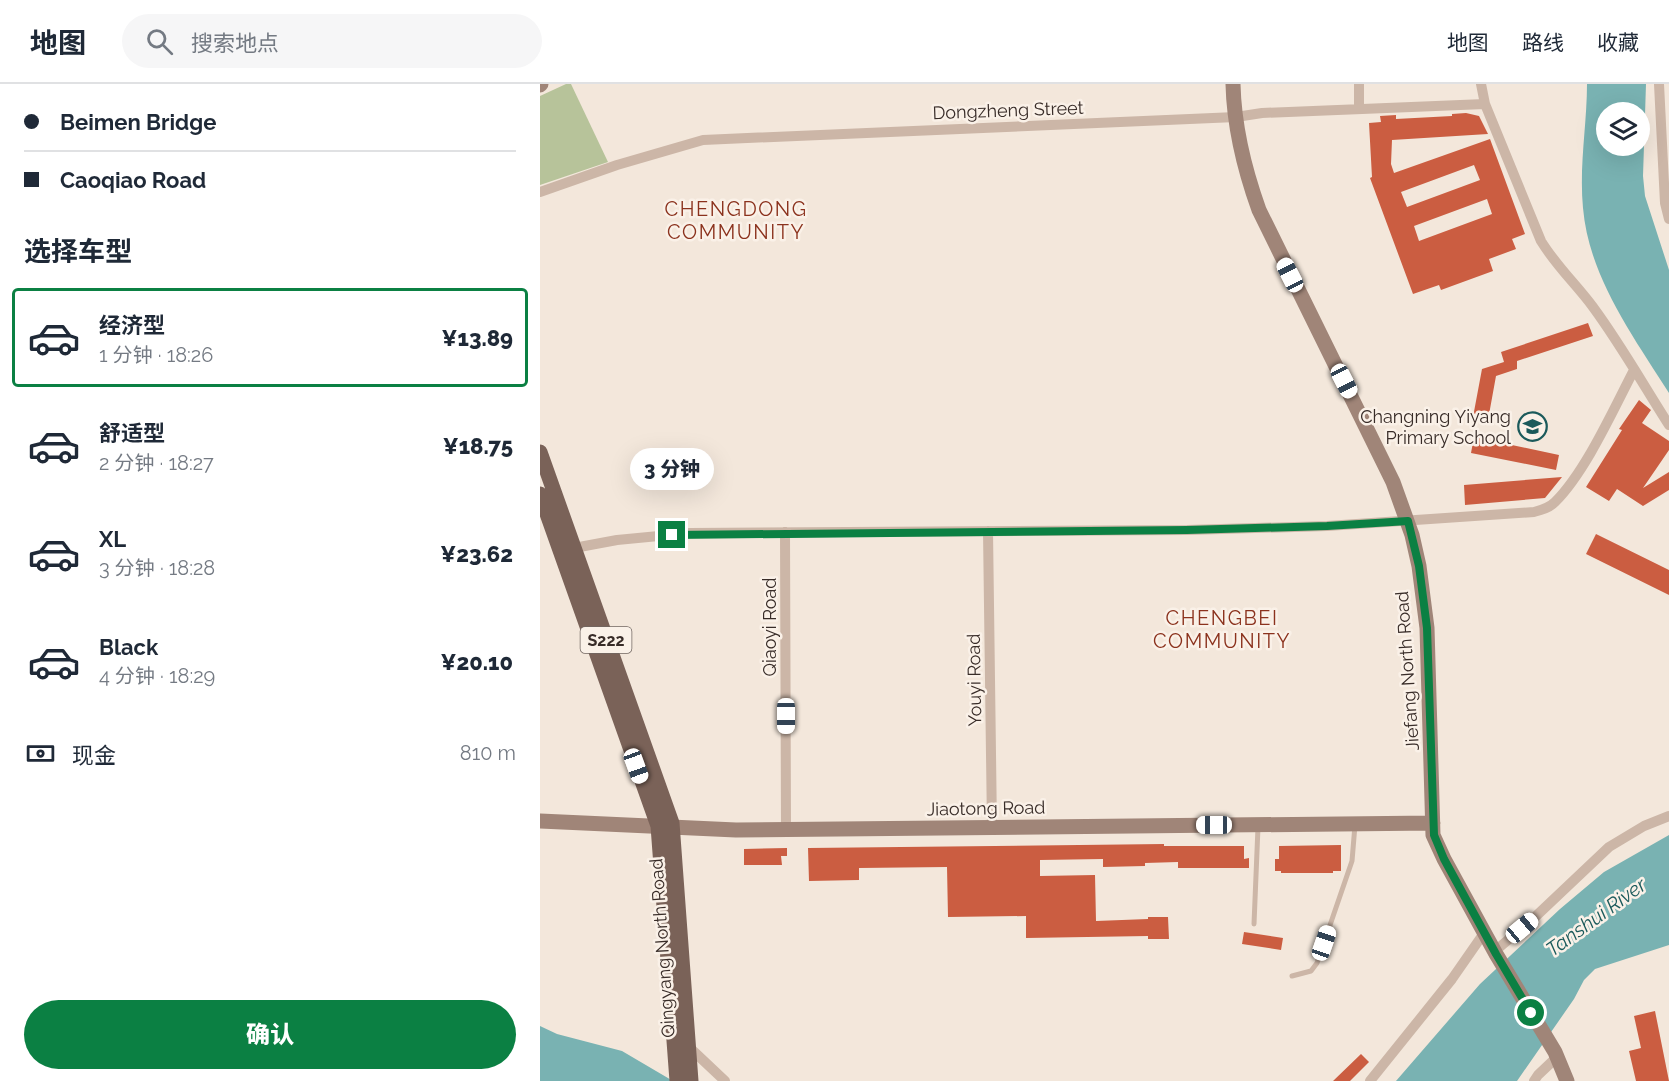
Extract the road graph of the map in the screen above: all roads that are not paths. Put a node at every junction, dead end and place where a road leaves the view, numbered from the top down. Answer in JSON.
{"nodes":[{"id":1,"x":1233,"y":84,"type":"edge"},
{"id":2,"x":1359,"y":84,"type":"edge"},
{"id":3,"x":1481,"y":84,"type":"edge"},
{"id":4,"x":1659,"y":84,"type":"edge"},
{"id":5,"x":1485,"y":104,"type":"junction"},
{"id":6,"x":1359,"y":108,"type":"junction"},
{"id":7,"x":1236,"y":117,"type":"junction"},
{"id":8,"x":540,"y":192,"type":"edge"},
{"id":9,"x":1669,"y":219,"type":"edge"},
{"id":10,"x":1634,"y":370,"type":"junction"},
{"id":11,"x":1669,"y":425,"type":"edge"},
{"id":12,"x":540,"y":452,"type":"edge"},
{"id":13,"x":540,"y":494,"type":"edge"},
{"id":14,"x":1408,"y":521,"type":"junction"},
{"id":15,"x":988,"y":531,"type":"junction"},
{"id":16,"x":785,"y":532,"type":"junction"},
{"id":17,"x":574,"y":548,"type":"junction"},
{"id":18,"x":1669,"y":816,"type":"edge"},
{"id":19,"x":540,"y":821,"type":"edge"},
{"id":20,"x":1433,"y":823,"type":"junction"},
{"id":21,"x":1355,"y":824,"type":"junction"},
{"id":22,"x":1258,"y":825,"type":"junction"},
{"id":23,"x":663,"y":826,"type":"junction"},
{"id":24,"x":992,"y":828,"type":"junction"},
{"id":25,"x":786,"y":830,"type":"junction"},
{"id":26,"x":1254,"y":924,"type":"dead end"},
{"id":27,"x":1484,"y":933,"type":"junction"},
{"id":28,"x":1495,"y":953,"type":"junction"},
{"id":29,"x":1292,"y":976,"type":"dead end"},
{"id":30,"x":682,"y":1050,"type":"junction"},
{"id":31,"x":1556,"y":1055,"type":"junction"},
{"id":32,"x":677,"y":1081,"type":"edge"},
{"id":33,"x":691,"y":1081,"type":"edge"},
{"id":34,"x":725,"y":1081,"type":"edge"},
{"id":35,"x":1370,"y":1081,"type":"edge"},
{"id":36,"x":1534,"y":1081,"type":"edge"},
{"id":37,"x":1567,"y":1081,"type":"edge"}],
"edges":[{"from":1,"to":7,"type":"street","name":"Jiefang North Road"},
{"from":2,"to":6,"type":"street"},
{"from":3,"to":5,"type":"street"},
{"from":4,"to":9,"type":"street"},
{"from":5,"to":6,"type":"street","name":"Dongzheng Street"},
{"from":5,"to":10,"type":"street"},
{"from":6,"to":7,"type":"street","name":"Dongzheng Street"},
{"from":7,"to":8,"type":"street","name":"Dongzheng Street"},
{"from":7,"to":14,"type":"street","name":"Jiefang North Road"},
{"from":10,"to":11,"type":"street"},
{"from":10,"to":14,"type":"street"},
{"from":12,"to":17,"type":"main road","number":"S222"},
{"from":13,"to":23,"type":"main road","number":"S222"},
{"from":14,"to":15,"type":"street"},
{"from":14,"to":20,"type":"street","name":"Jiefang North Road"},
{"from":15,"to":16,"type":"street"},
{"from":15,"to":24,"type":"street","name":"Youyi Road"},
{"from":16,"to":17,"type":"street"},
{"from":16,"to":25,"type":"street","name":"Qiaoyi Road"},
{"from":17,"to":23,"type":"main road","number":"S222"},
{"from":18,"to":28,"type":"street"},
{"from":19,"to":23,"type":"street","name":"Jiaotong Road"},
{"from":20,"to":21,"type":"street","name":"Jiaotong Road"},
{"from":20,"to":27,"type":"street","name":"Jiefang North Road"},
{"from":21,"to":22,"type":"street","name":"Jiaotong Road"},
{"from":21,"to":29,"type":"lane"},
{"from":22,"to":24,"type":"street","name":"Jiaotong Road"},
{"from":22,"to":26,"type":"lane"},
{"from":23,"to":25,"type":"street","name":"Jiaotong Road"},
{"from":23,"to":30,"type":"main road","name":"Qingyang North Road","number":"S222"},
{"from":24,"to":25,"type":"street","name":"Jiaotong Road"},
{"from":27,"to":28,"type":"street","name":"Jiefang North Road"},
{"from":27,"to":35,"type":"street"},
{"from":28,"to":31,"type":"street","name":"Jiefang North Road"},
{"from":30,"to":32,"type":"main road","number":"S222"},
{"from":30,"to":33,"type":"main road","name":"Qingyang North Road","number":"S222"},
{"from":30,"to":34,"type":"street"},
{"from":31,"to":36,"type":"street"},
{"from":31,"to":37,"type":"street","name":"Jiefang North Road"}]}
